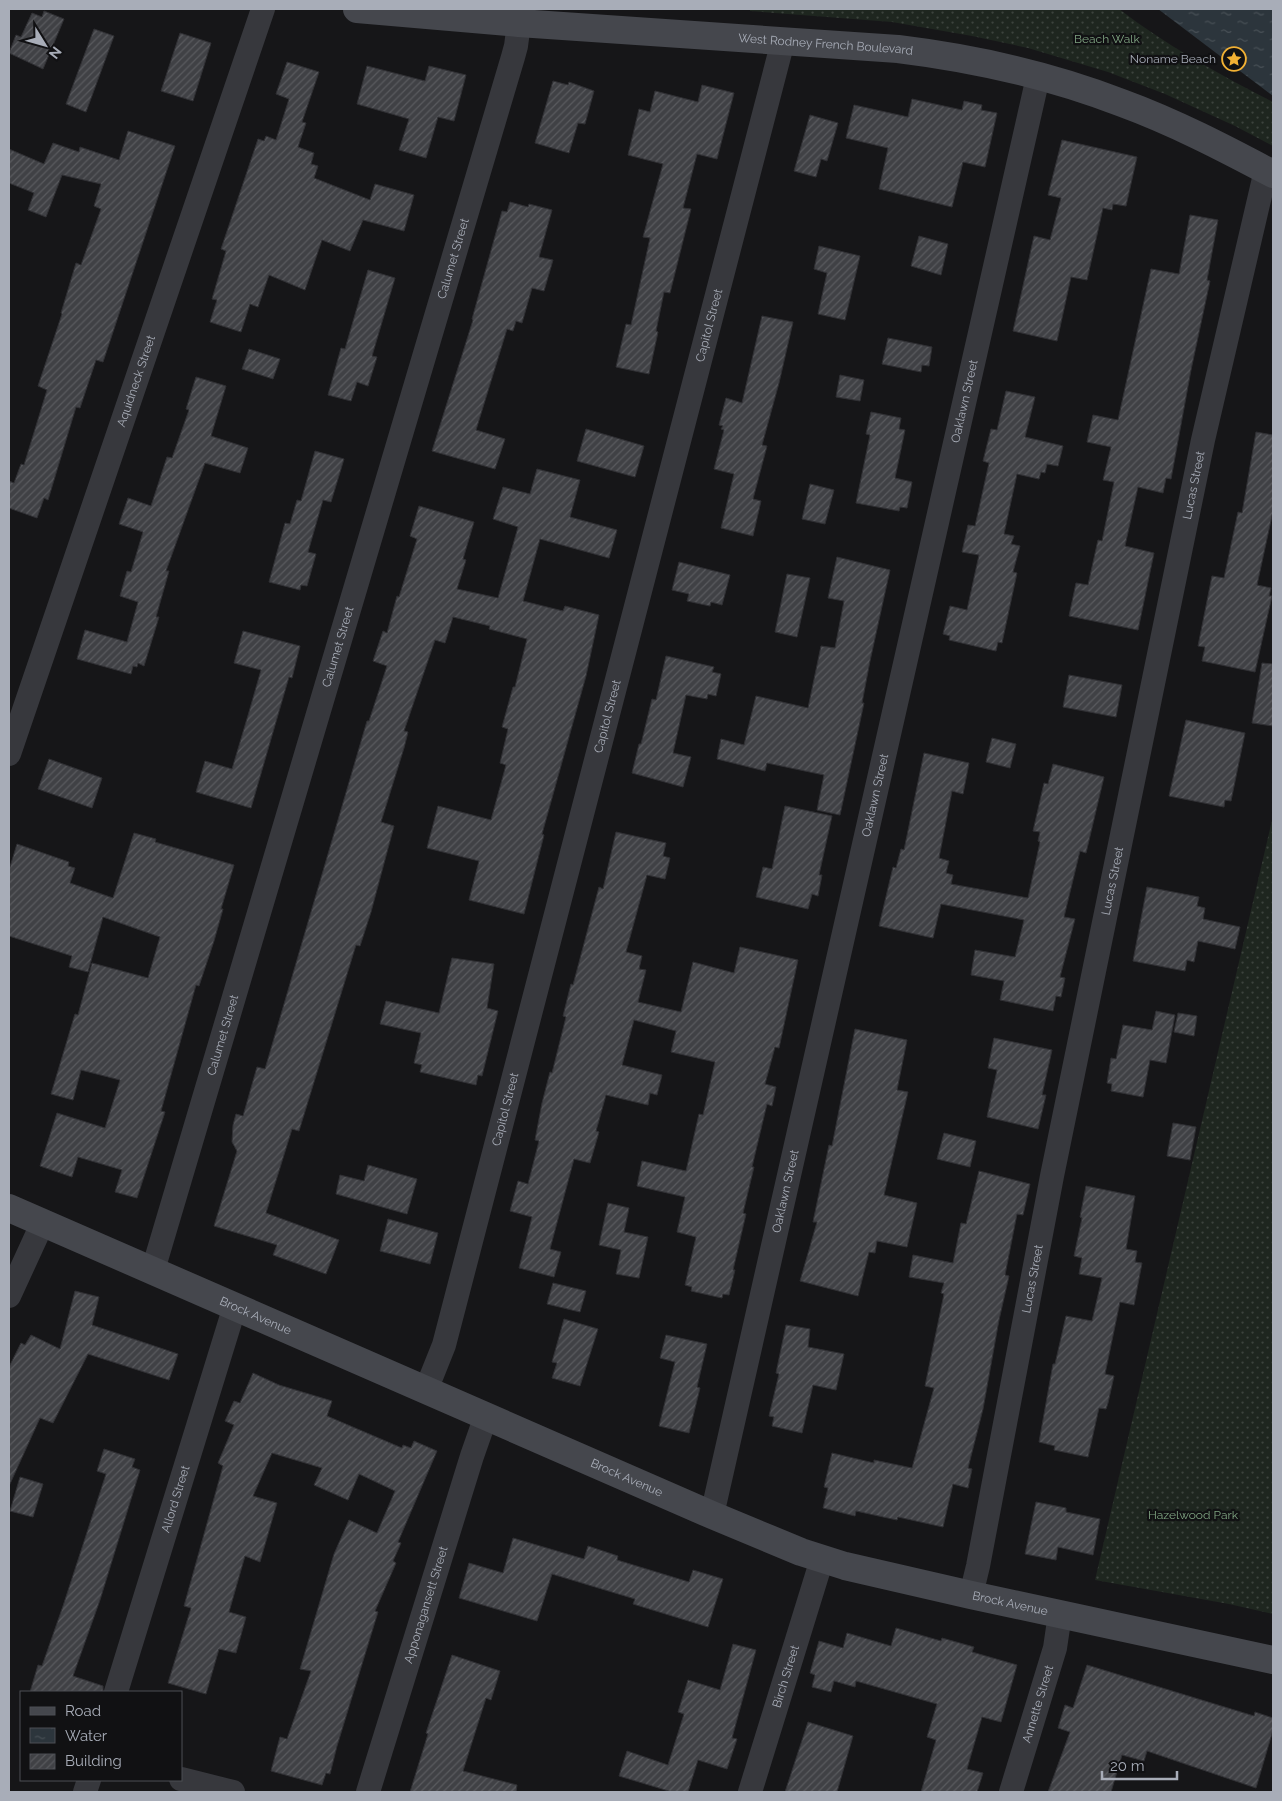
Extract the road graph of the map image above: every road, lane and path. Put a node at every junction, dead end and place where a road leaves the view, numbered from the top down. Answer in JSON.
{"nodes":[{"id":1,"x":263,"y":9,"type":"edge"},
{"id":2,"x":357,"y":9,"type":"edge"},
{"id":3,"x":519,"y":23,"type":"junction"},
{"id":4,"x":783,"y":41,"type":"junction"},
{"id":5,"x":1038,"y":77,"type":"junction"},
{"id":6,"x":1270,"y":172,"type":"edge"},
{"id":7,"x":9,"y":754,"type":"edge"},
{"id":8,"x":9,"y":1208,"type":"edge"},
{"id":9,"x":43,"y":1222,"type":"junction"},
{"id":10,"x":153,"y":1270,"type":"junction"},
{"id":11,"x":9,"y":1296,"type":"edge"},
{"id":12,"x":235,"y":1306,"type":"junction"},
{"id":13,"x":426,"y":1390,"type":"junction"},
{"id":14,"x":486,"y":1416,"type":"junction"},
{"id":15,"x":712,"y":1515,"type":"junction"},
{"id":16,"x":822,"y":1559,"type":"junction"},
{"id":17,"x":971,"y":1595,"type":"junction"},
{"id":18,"x":1060,"y":1614,"type":"junction"},
{"id":19,"x":1273,"y":1660,"type":"edge"},
{"id":20,"x":116,"y":1691,"type":"edge"},
{"id":21,"x":182,"y":1779,"type":"edge"},
{"id":22,"x":233,"y":1792,"type":"edge"},
{"id":23,"x":368,"y":1792,"type":"edge"},
{"id":24,"x":750,"y":1792,"type":"edge"},
{"id":25,"x":1011,"y":1792,"type":"edge"}],
"edges":[{"from":1,"to":7,"type":"street","name":"Aquidneck Street"},
{"from":2,"to":3,"type":"main road","name":"West Rodney French Boulevard"},
{"from":3,"to":4,"type":"main road","name":"West Rodney French Boulevard"},
{"from":3,"to":10,"type":"street","name":"Calumet Street"},
{"from":4,"to":5,"type":"main road","name":"West Rodney French Boulevard"},
{"from":4,"to":13,"type":"street","name":"Capitol Street"},
{"from":5,"to":6,"type":"main road","name":"West Rodney French Boulevard"},
{"from":5,"to":15,"type":"street","name":"Oaklawn Street"},
{"from":6,"to":17,"type":"street","name":"Lucas Street"},
{"from":8,"to":9,"type":"main road","name":"Brock Avenue"},
{"from":9,"to":10,"type":"main road","name":"Brock Avenue"},
{"from":9,"to":11,"type":"street"},
{"from":10,"to":12,"type":"main road","name":"Brock Avenue"},
{"from":12,"to":13,"type":"main road","name":"Brock Avenue"},
{"from":12,"to":20,"type":"street","name":"Allord Street"},
{"from":13,"to":14,"type":"main road","name":"Brock Avenue"},
{"from":14,"to":15,"type":"main road","name":"Brock Avenue"},
{"from":14,"to":23,"type":"street","name":"Apponagansett Street"},
{"from":15,"to":16,"type":"main road","name":"Brock Avenue"},
{"from":16,"to":17,"type":"main road","name":"Brock Avenue"},
{"from":16,"to":24,"type":"street","name":"Birch Street"},
{"from":17,"to":18,"type":"main road","name":"Brock Avenue"},
{"from":18,"to":19,"type":"main road","name":"Brock Avenue"},
{"from":18,"to":25,"type":"street","name":"Annette Street"},
{"from":21,"to":22,"type":"street"}]}
